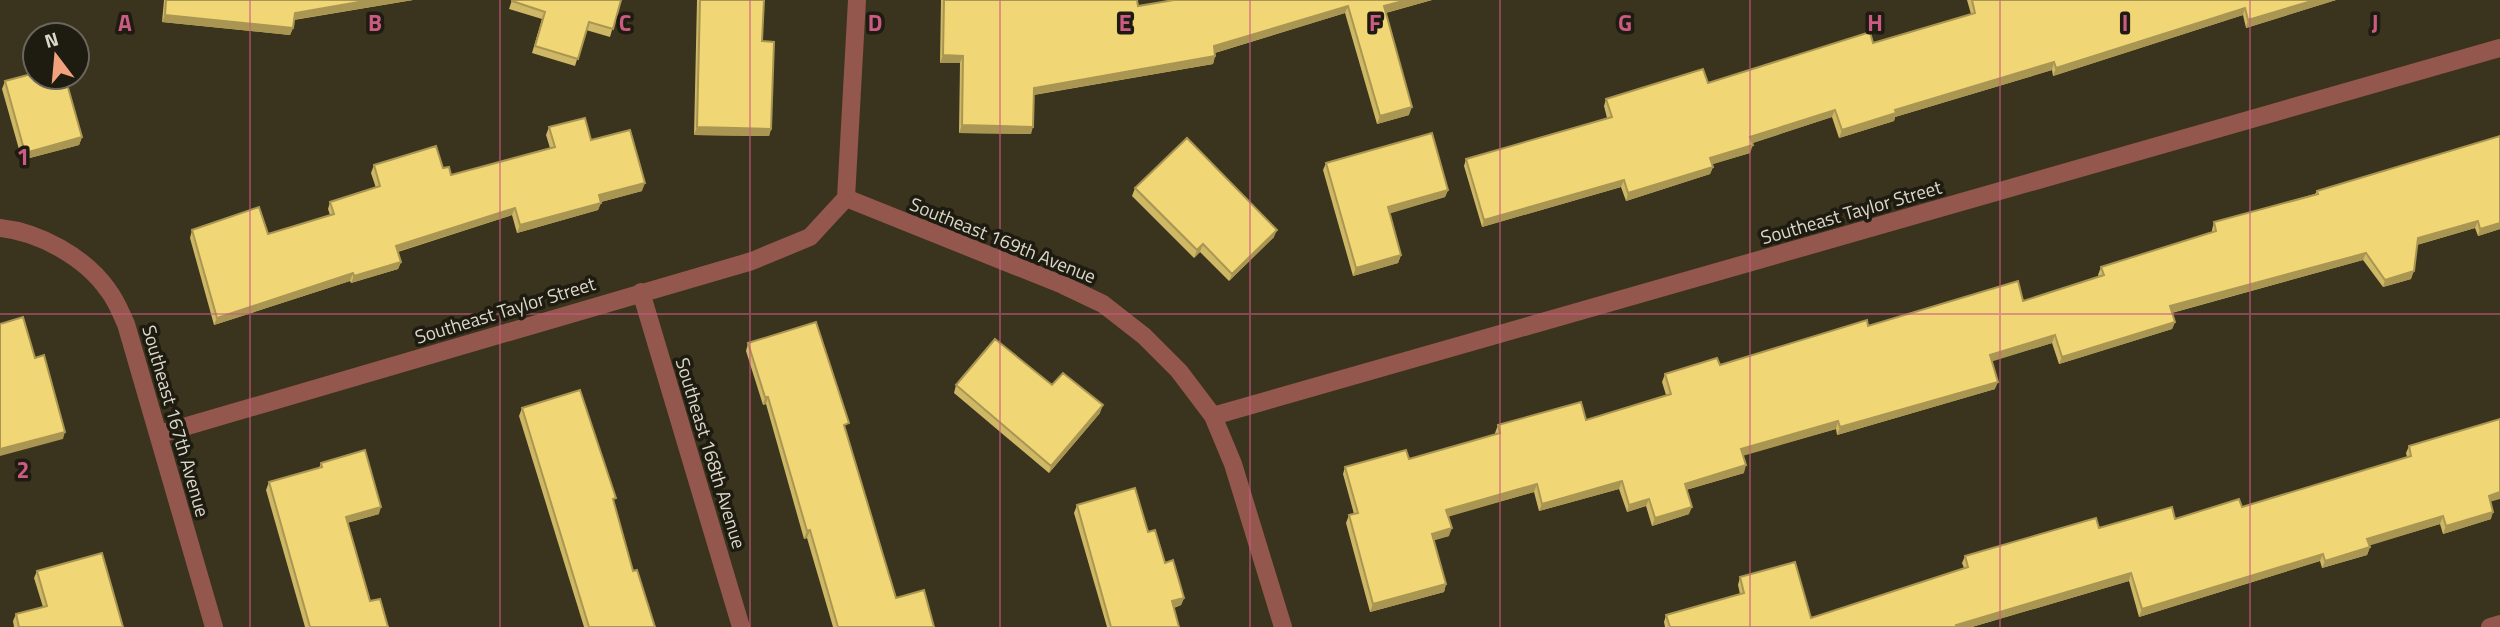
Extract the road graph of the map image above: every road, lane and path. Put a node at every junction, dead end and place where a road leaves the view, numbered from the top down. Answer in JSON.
{"nodes":[{"id":1,"x":857,"y":0,"type":"edge"},
{"id":2,"x":2500,"y":48,"type":"edge"},
{"id":3,"x":846,"y":198,"type":"junction"},
{"id":4,"x":0,"y":228,"type":"edge"},
{"id":5,"x":640,"y":292,"type":"junction"},
{"id":6,"x":1213,"y":416,"type":"junction"},
{"id":7,"x":160,"y":434,"type":"junction"},
{"id":8,"x":2500,"y":624,"type":"edge"},
{"id":9,"x":214,"y":627,"type":"edge"},
{"id":10,"x":741,"y":627,"type":"edge"},
{"id":11,"x":1283,"y":627,"type":"edge"},
{"id":12,"x":2490,"y":627,"type":"edge"}],
"edges":[{"from":1,"to":3,"type":"street"},
{"from":2,"to":6,"type":"street","name":"Southeast Taylor Street"},
{"from":3,"to":5,"type":"street","name":"Southeast Taylor Street"},
{"from":3,"to":6,"type":"street","name":"Southeast 169th Avenue"},
{"from":4,"to":7,"type":"street","name":"Southeast 167th Avenue"},
{"from":5,"to":7,"type":"street","name":"Southeast Taylor Street"},
{"from":5,"to":10,"type":"street","name":"Southeast 168th Avenue"},
{"from":6,"to":11,"type":"street","name":"Southeast 169th Avenue"},
{"from":7,"to":9,"type":"street","name":"Southeast 167th Avenue"},
{"from":8,"to":12,"type":"street"}]}
